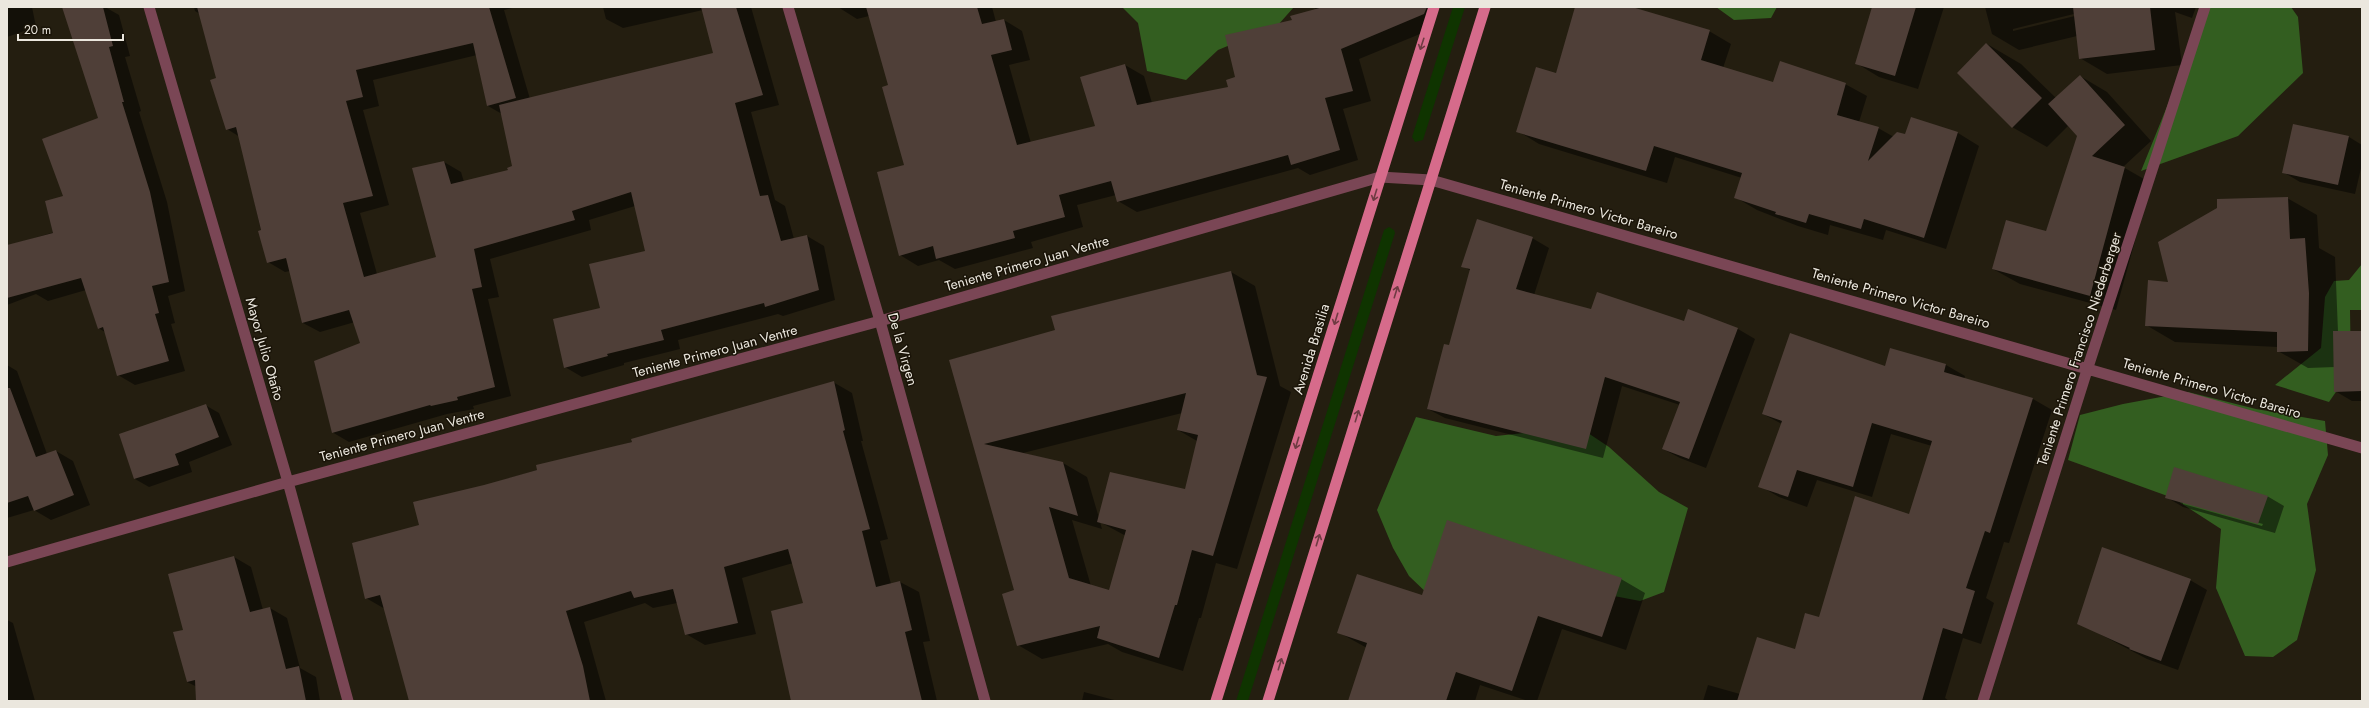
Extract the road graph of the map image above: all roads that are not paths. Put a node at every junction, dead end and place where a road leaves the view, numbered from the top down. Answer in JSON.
{"nodes":[{"id":1,"x":149,"y":7,"type":"edge"},
{"id":2,"x":788,"y":7,"type":"edge"},
{"id":3,"x":1434,"y":7,"type":"edge"},
{"id":4,"x":1485,"y":7,"type":"edge"},
{"id":5,"x":2205,"y":7,"type":"edge"},
{"id":6,"x":1380,"y":178,"type":"junction"},
{"id":7,"x":1431,"y":180,"type":"junction"},
{"id":8,"x":880,"y":321,"type":"junction"},
{"id":9,"x":2088,"y":367,"type":"junction"},
{"id":10,"x":2362,"y":448,"type":"edge"},
{"id":11,"x":288,"y":482,"type":"junction"},
{"id":12,"x":7,"y":562,"type":"edge"},
{"id":13,"x":348,"y":701,"type":"edge"},
{"id":14,"x":985,"y":701,"type":"edge"},
{"id":15,"x":1216,"y":701,"type":"edge"},
{"id":16,"x":1268,"y":701,"type":"edge"},
{"id":17,"x":1983,"y":701,"type":"edge"}],
"edges":[{"from":1,"to":11,"type":"street","name":"Mayor Julio Otaño"},
{"from":2,"to":8,"type":"street","name":"De la Virgen"},
{"from":3,"to":6,"type":"main road","name":"Avenida Brasilia","one_way":true},
{"from":4,"to":7,"type":"main road"},
{"from":5,"to":9,"type":"street","name":"Teniente Primero Francisco Niederberger"},
{"from":6,"to":7,"type":"street","name":"Teniente Primero Juan Ventre"},
{"from":6,"to":8,"type":"street","name":"Teniente Primero Juan Ventre"},
{"from":6,"to":15,"type":"main road","name":"Avenida Brasilia","one_way":true},
{"from":7,"to":9,"type":"street","name":"Teniente Primero Victor Bareiro"},
{"from":16,"to":7,"type":"main road","one_way":true},
{"from":8,"to":11,"type":"street","name":"Teniente Primero Juan Ventre"},
{"from":8,"to":14,"type":"street","name":"De la Virgen"},
{"from":9,"to":10,"type":"street","name":"Teniente Primero Victor Bareiro"},
{"from":9,"to":17,"type":"street","name":"Teniente Primero Francisco Niederberger"},
{"from":11,"to":12,"type":"street","name":"Teniente Primero Juan Ventre"},
{"from":11,"to":13,"type":"street","name":"Mayor Julio Otaño"}]}
